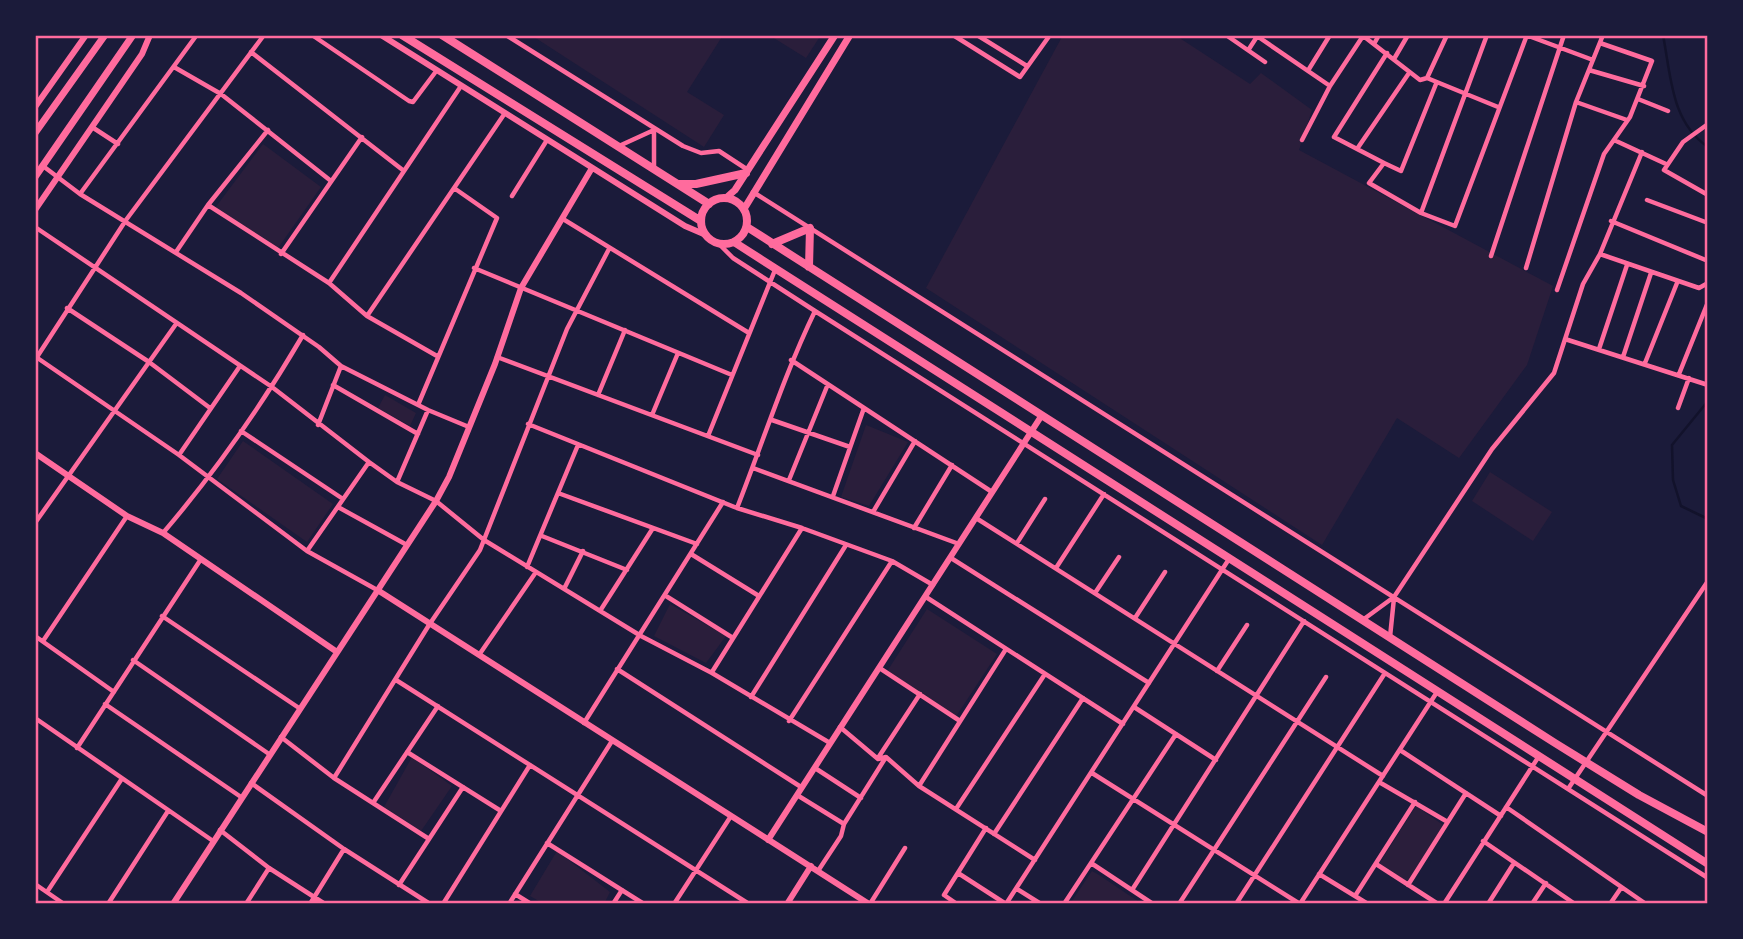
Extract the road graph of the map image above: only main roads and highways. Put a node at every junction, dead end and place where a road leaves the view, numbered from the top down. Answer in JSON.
{"nodes":[{"id":1,"x":104,"y":35,"type":"edge"},
{"id":2,"x":133,"y":35,"type":"edge"},
{"id":3,"x":401,"y":35,"type":"edge"},
{"id":4,"x":442,"y":35,"type":"edge"},
{"id":5,"x":835,"y":35,"type":"edge"},
{"id":6,"x":850,"y":35,"type":"edge"},
{"id":7,"x":35,"y":133,"type":"edge"},
{"id":8,"x":747,"y":171,"type":"junction"},
{"id":9,"x":35,"y":177,"type":"edge"},
{"id":10,"x":676,"y":184,"type":"junction"},
{"id":11,"x":726,"y":198,"type":"junction"},
{"id":12,"x":709,"y":204,"type":"junction"},
{"id":13,"x":744,"y":209,"type":"junction"},
{"id":14,"x":701,"y":221,"type":"junction"},
{"id":15,"x":747,"y":227,"type":"junction"},
{"id":16,"x":734,"y":242,"type":"junction"},
{"id":17,"x":772,"y":244,"type":"junction"},
{"id":18,"x":809,"y":267,"type":"junction"},
{"id":19,"x":1708,"y":832,"type":"edge"},
{"id":20,"x":1708,"y":864,"type":"edge"}],
"edges":[{"from":1,"to":7,"type":"main road"},
{"from":2,"to":9,"type":"main road"},
{"from":3,"to":14,"type":"main road"},
{"from":4,"to":10,"type":"main road"},
{"from":5,"to":8,"type":"main road"},
{"from":6,"to":13,"type":"main road"},
{"from":8,"to":10,"type":"main road"},
{"from":8,"to":11,"type":"main road"},
{"from":10,"to":12,"type":"main road"},
{"from":11,"to":12,"type":"main road"},
{"from":11,"to":13,"type":"main road"},
{"from":12,"to":14,"type":"main road"},
{"from":13,"to":15,"type":"main road"},
{"from":14,"to":16,"type":"main road"},
{"from":15,"to":16,"type":"main road"},
{"from":15,"to":17,"type":"main road"},
{"from":16,"to":20,"type":"main road"},
{"from":17,"to":18,"type":"main road"},
{"from":17,"to":18,"type":"main road"},
{"from":18,"to":19,"type":"main road"}]}
